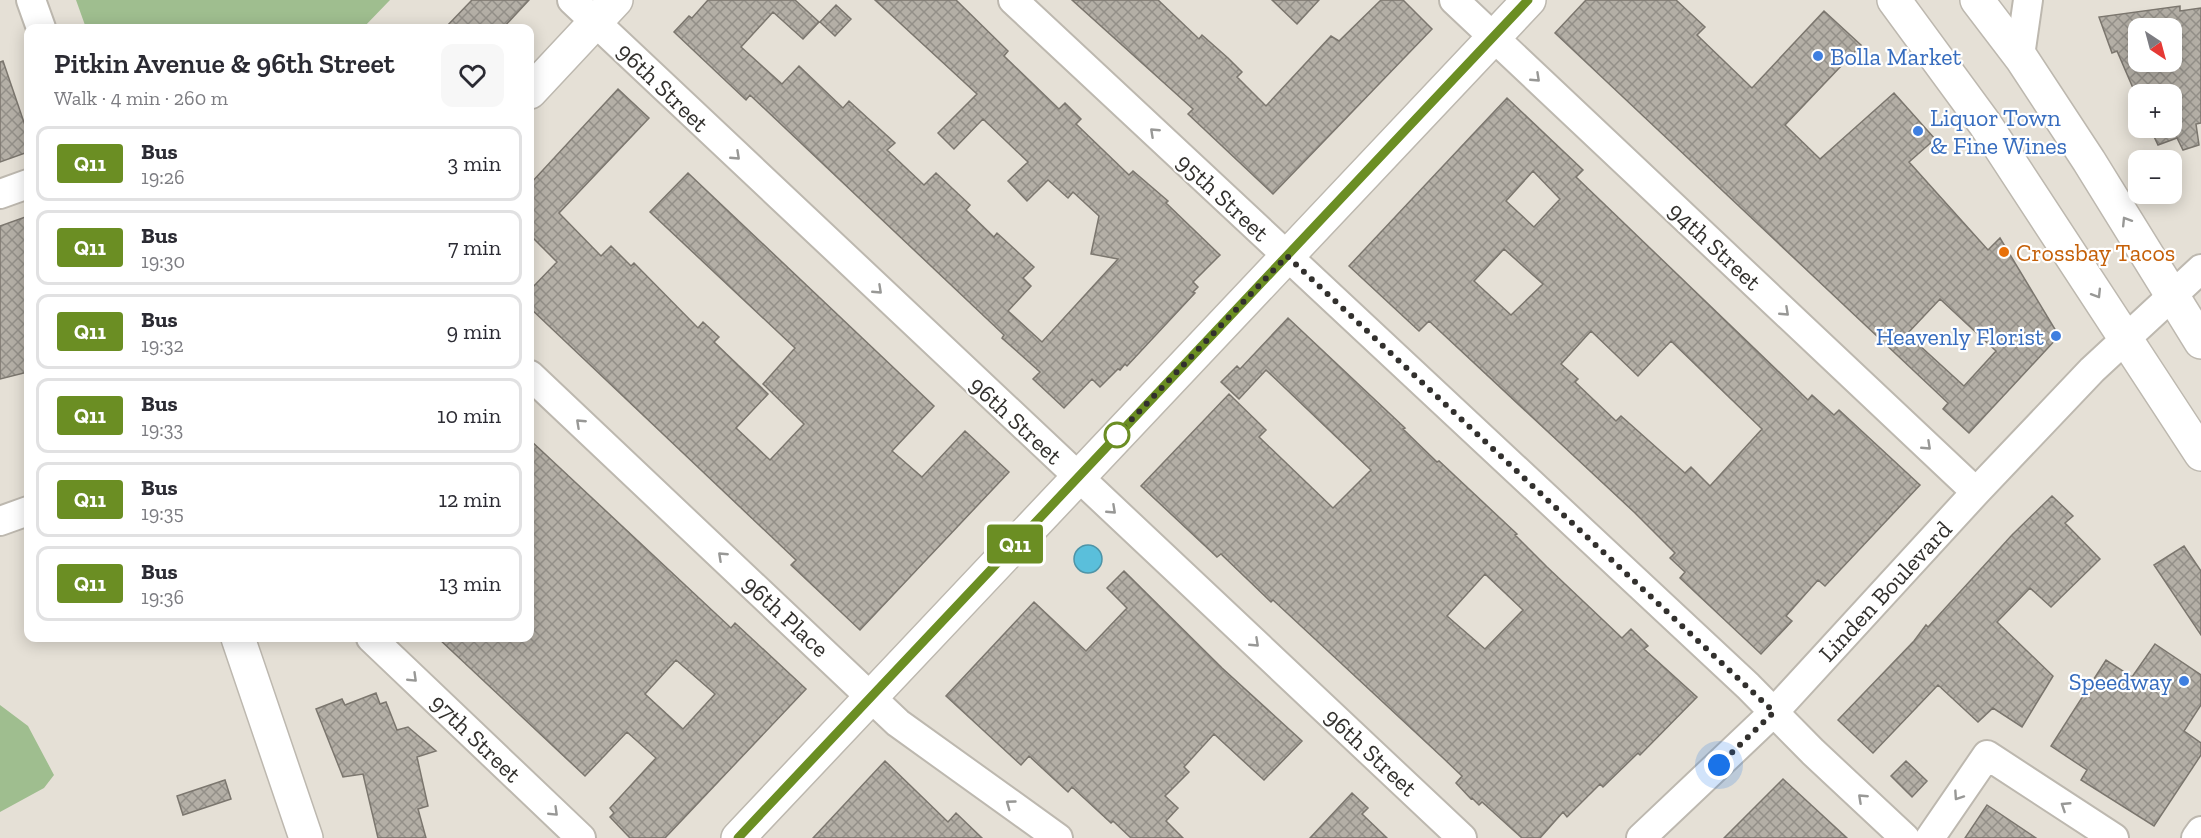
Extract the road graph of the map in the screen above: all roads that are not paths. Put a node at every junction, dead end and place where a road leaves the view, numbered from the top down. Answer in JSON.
{"nodes":[{"id":1,"x":31,"y":0,"type":"edge"},
{"id":2,"x":1013,"y":0,"type":"edge"},
{"id":3,"x":1454,"y":0,"type":"edge"},
{"id":4,"x":1528,"y":0,"type":"edge"},
{"id":5,"x":1894,"y":0,"type":"edge"},
{"id":6,"x":1977,"y":0,"type":"edge"},
{"id":7,"x":2028,"y":0,"type":"edge"},
{"id":8,"x":595,"y":7,"type":"edge"},
{"id":9,"x":39,"y":24,"type":"edge"},
{"id":10,"x":1494,"y":37,"type":"junction"},
{"id":11,"x":2020,"y":56,"type":"junction"},
{"id":12,"x":534,"y":87,"type":"edge"},
{"id":13,"x":24,"y":185,"type":"edge"},
{"id":14,"x":0,"y":194,"type":"edge"},
{"id":15,"x":1287,"y":256,"type":"junction"},
{"id":16,"x":2201,"y":269,"type":"edge"},
{"id":17,"x":2172,"y":296,"type":"junction"},
{"id":18,"x":2125,"y":339,"type":"junction"},
{"id":19,"x":2201,"y":342,"type":"edge"},
{"id":20,"x":534,"y":379,"type":"edge"},
{"id":21,"x":2201,"y":454,"type":"edge"},
{"id":22,"x":1078,"y":477,"type":"junction"},
{"id":23,"x":1976,"y":492,"type":"junction"},
{"id":24,"x":24,"y":512,"type":"edge"},
{"id":25,"x":0,"y":521,"type":"edge"},
{"id":26,"x":239,"y":642,"type":"edge"},
{"id":27,"x":375,"y":642,"type":"edge"},
{"id":28,"x":871,"y":697,"type":"junction"},
{"id":29,"x":1774,"y":712,"type":"junction"},
{"id":30,"x":2201,"y":831,"type":"edge"},
{"id":31,"x":306,"y":838,"type":"edge"},
{"id":32,"x":581,"y":838,"type":"edge"},
{"id":33,"x":738,"y":838,"type":"edge"},
{"id":34,"x":1058,"y":838,"type":"edge"},
{"id":35,"x":1462,"y":838,"type":"edge"},
{"id":36,"x":1641,"y":838,"type":"edge"},
{"id":37,"x":1905,"y":838,"type":"edge"},
{"id":38,"x":1930,"y":838,"type":"edge"},
{"id":39,"x":2114,"y":838,"type":"edge"},
{"id":40,"x":2196,"y":838,"type":"edge"}],
"edges":[{"from":1,"to":9,"type":"street"},
{"from":15,"to":2,"type":"street","name":"95th Street","one_way":true},
{"from":3,"to":10,"type":"street","name":"94th Street"},
{"from":4,"to":10,"type":"street"},
{"from":5,"to":18,"type":"street","one_way":true},
{"from":6,"to":11,"type":"street"},
{"from":7,"to":11,"type":"street"},
{"from":8,"to":12,"type":"street"},
{"from":8,"to":22,"type":"street","name":"96th Street","one_way":true},
{"from":10,"to":15,"type":"street"},
{"from":10,"to":23,"type":"street","name":"94th Street","one_way":true},
{"from":17,"to":11,"type":"street","one_way":true},
{"from":13,"to":14,"type":"street"},
{"from":15,"to":22,"type":"street"},
{"from":15,"to":29,"type":"street","name":"95th Street"},
{"from":16,"to":17,"type":"street","name":"Linden Boulevard"},
{"from":17,"to":18,"type":"street","name":"Linden Boulevard"},
{"from":17,"to":19,"type":"street"},
{"from":18,"to":21,"type":"street"},
{"from":18,"to":23,"type":"street","name":"Linden Boulevard"},
{"from":28,"to":20,"type":"street","name":"96th Place","one_way":true},
{"from":22,"to":28,"type":"street"},
{"from":22,"to":35,"type":"street","name":"96th Street","one_way":true},
{"from":23,"to":29,"type":"street","name":"Linden Boulevard"},
{"from":24,"to":25,"type":"street"},
{"from":26,"to":31,"type":"street"},
{"from":27,"to":32,"type":"street","name":"97th Street","one_way":true},
{"from":28,"to":33,"type":"street"},
{"from":34,"to":28,"type":"street","name":"96th Place","one_way":true},
{"from":29,"to":36,"type":"street","name":"Linden Boulevard"},
{"from":37,"to":29,"type":"street","name":"95th Street","one_way":true},
{"from":30,"to":40,"type":"street"},
{"from":39,"to":38,"type":"street","one_way":true}]}
